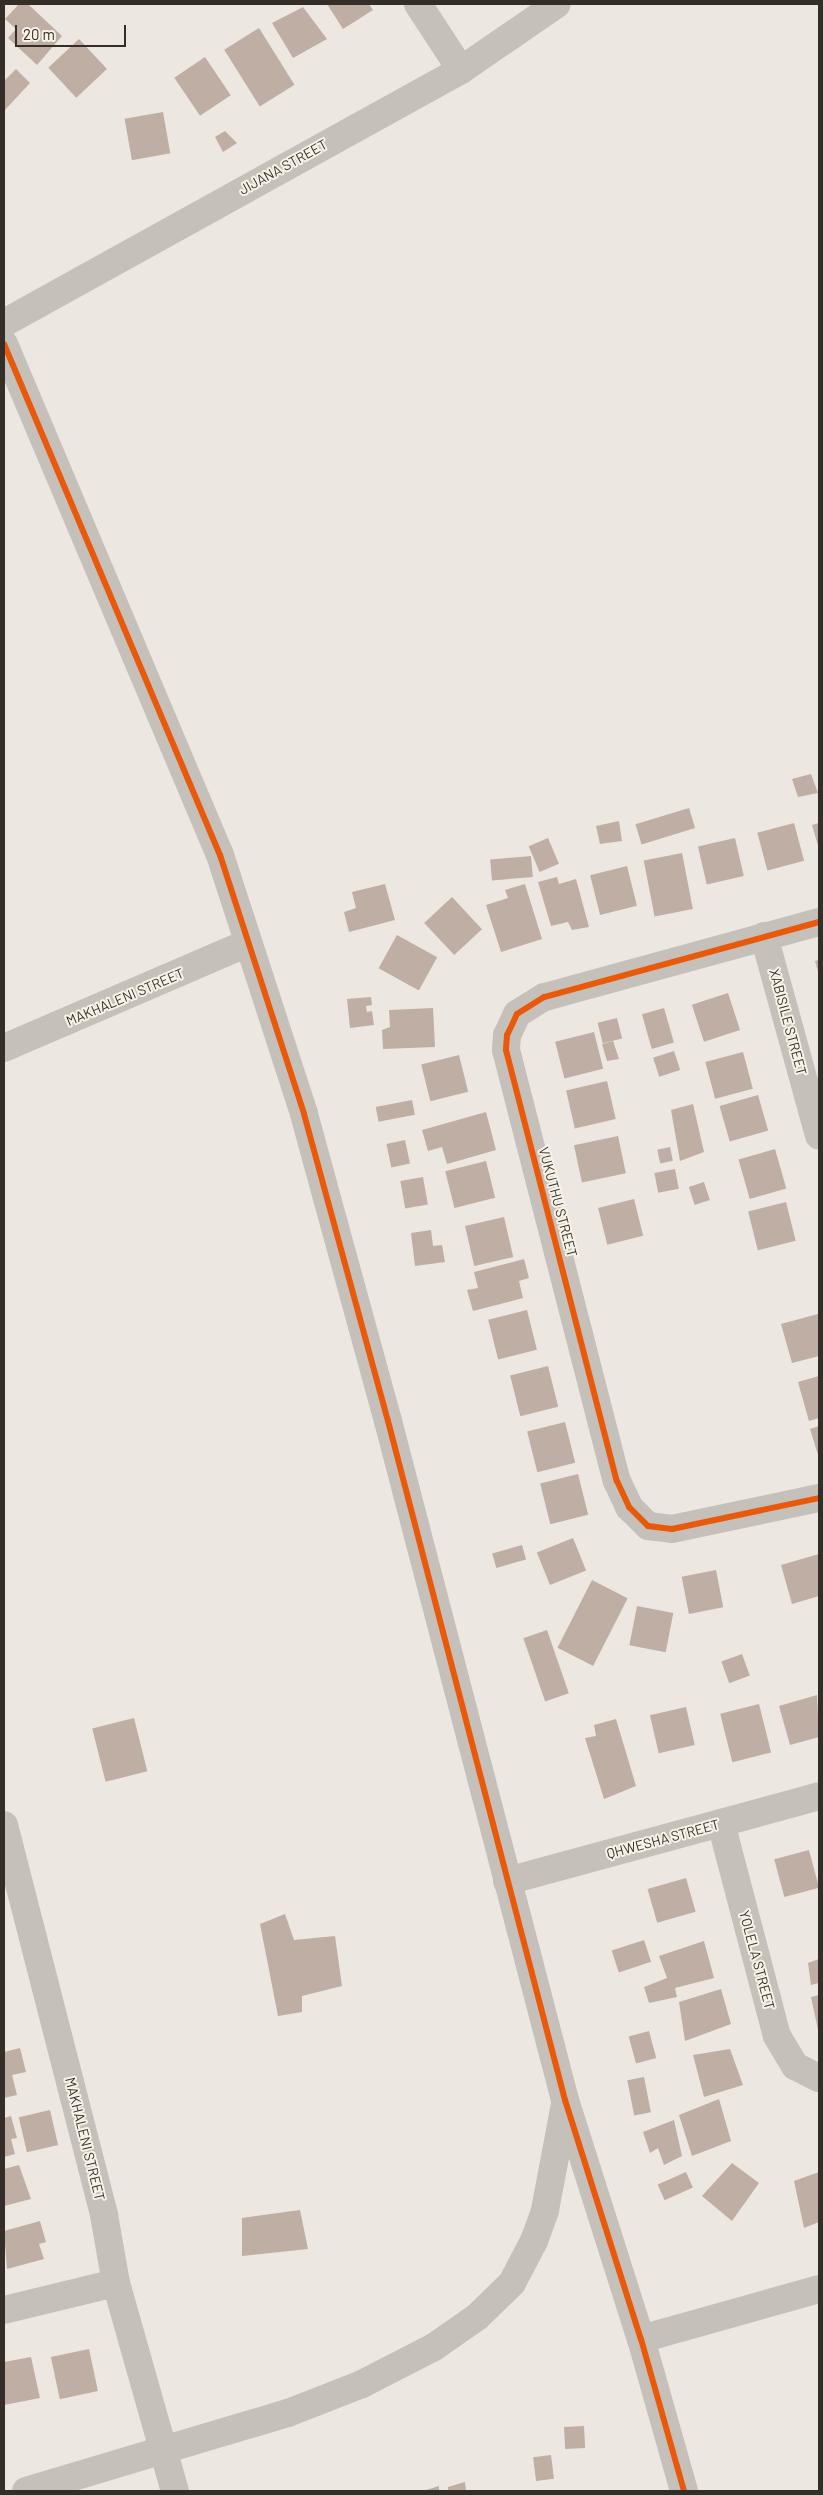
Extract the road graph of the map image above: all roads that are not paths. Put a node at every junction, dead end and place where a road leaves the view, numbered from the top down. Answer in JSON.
{"nodes":[{"id":1,"x":418,"y":4,"type":"edge"},
{"id":2,"x":557,"y":4,"type":"edge"},
{"id":3,"x":461,"y":70,"type":"junction"},
{"id":4,"x":4,"y":323,"type":"edge"},
{"id":5,"x":4,"y":344,"type":"edge"},
{"id":6,"x":819,"y":922,"type":"edge"},
{"id":7,"x":764,"y":936,"type":"junction"},
{"id":8,"x":246,"y":944,"type":"junction"},
{"id":9,"x":4,"y":1048,"type":"edge"},
{"id":10,"x":819,"y":1136,"type":"edge"},
{"id":11,"x":819,"y":1498,"type":"edge"},
{"id":12,"x":819,"y":1796,"type":"edge"},
{"id":13,"x":721,"y":1823,"type":"junction"},
{"id":14,"x":4,"y":1825,"type":"edge"},
{"id":15,"x":507,"y":1881,"type":"junction"},
{"id":16,"x":819,"y":2078,"type":"edge"},
{"id":17,"x":565,"y":2100,"type":"junction"},
{"id":18,"x":116,"y":2283,"type":"junction"},
{"id":19,"x":819,"y":2289,"type":"edge"},
{"id":20,"x":4,"y":2310,"type":"edge"},
{"id":21,"x":641,"y":2339,"type":"junction"},
{"id":22,"x":166,"y":2452,"type":"junction"},
{"id":23,"x":26,"y":2491,"type":"edge"},
{"id":24,"x":175,"y":2491,"type":"edge"},
{"id":25,"x":684,"y":2491,"type":"edge"}],
"edges":[{"from":1,"to":3,"type":"street"},
{"from":2,"to":3,"type":"street","name":"JIJANA STREET"},
{"from":3,"to":4,"type":"street","name":"JIJANA STREET"},
{"from":5,"to":8,"type":"street"},
{"from":6,"to":7,"type":"street","name":"VUKUTHU STREET"},
{"from":7,"to":10,"type":"street","name":"XABISILE STREET"},
{"from":7,"to":11,"type":"street","name":"VUKUTHU STREET"},
{"from":8,"to":9,"type":"street","name":"MAKHALENI STREET"},
{"from":8,"to":15,"type":"street"},
{"from":12,"to":13,"type":"street","name":"QHWESHA STREET"},
{"from":13,"to":15,"type":"street","name":"QHWESHA STREET"},
{"from":13,"to":16,"type":"street","name":"YOLELA STREET"},
{"from":14,"to":18,"type":"street","name":"MAKHALENI STREET"},
{"from":15,"to":17,"type":"street"},
{"from":17,"to":21,"type":"street"},
{"from":17,"to":22,"type":"street"},
{"from":18,"to":20,"type":"street"},
{"from":18,"to":22,"type":"street","name":"MAKHALENI STREET"},
{"from":19,"to":21,"type":"street"},
{"from":21,"to":25,"type":"street"},
{"from":22,"to":23,"type":"street"},
{"from":22,"to":24,"type":"street","name":"MAKHALENI STREET"}]}
